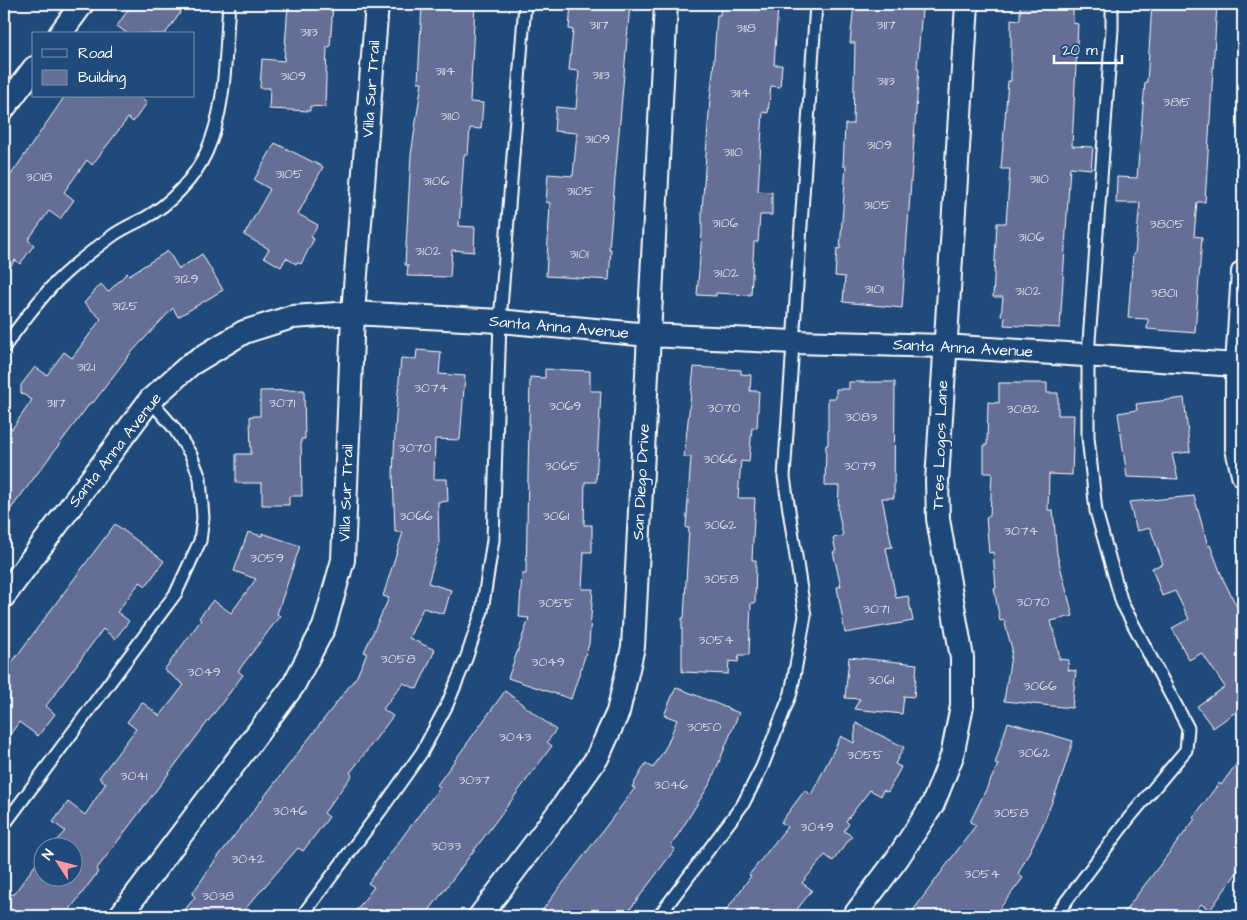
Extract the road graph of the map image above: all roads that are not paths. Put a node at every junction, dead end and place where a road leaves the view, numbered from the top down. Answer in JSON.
{"nodes":[{"id":1,"x":82,"y":4,"type":"edge"},
{"id":2,"x":229,"y":4,"type":"edge"},
{"id":3,"x":377,"y":4,"type":"edge"},
{"id":4,"x":525,"y":4,"type":"edge"},
{"id":5,"x":666,"y":4,"type":"edge"},
{"id":6,"x":816,"y":4,"type":"edge"},
{"id":7,"x":967,"y":4,"type":"edge"},
{"id":8,"x":1112,"y":4,"type":"edge"},
{"id":9,"x":61,"y":32,"type":"edge"},
{"id":10,"x":32,"y":71,"type":"edge"},
{"id":11,"x":4,"y":108,"type":"edge"},
{"id":12,"x":1243,"y":272,"type":"edge"},
{"id":13,"x":353,"y":312,"type":"junction"},
{"id":14,"x":500,"y":321,"type":"junction"},
{"id":15,"x":648,"y":335,"type":"junction"},
{"id":16,"x":794,"y":342,"type":"junction"},
{"id":17,"x":944,"y":346,"type":"junction"},
{"id":18,"x":4,"y":347,"type":"edge"},
{"id":19,"x":1088,"y":355,"type":"junction"},
{"id":20,"x":1237,"y":365,"type":"junction"},
{"id":21,"x":150,"y":400,"type":"junction"},
{"id":22,"x":1243,"y":476,"type":"edge"},
{"id":23,"x":4,"y":596,"type":"edge"},
{"id":24,"x":4,"y":825,"type":"edge"},
{"id":25,"x":120,"y":916,"type":"edge"},
{"id":26,"x":302,"y":916,"type":"edge"},
{"id":27,"x":480,"y":916,"type":"edge"},
{"id":28,"x":659,"y":916,"type":"edge"},
{"id":29,"x":854,"y":916,"type":"edge"},
{"id":30,"x":1056,"y":916,"type":"edge"}],
"edges":[{"from":1,"to":9,"type":"street"},
{"from":2,"to":18,"type":"lane"},
{"from":3,"to":13,"type":"street","name":"Villa Sur Trail"},
{"from":4,"to":14,"type":"lane"},
{"from":5,"to":15,"type":"street","name":"San Diego Drive"},
{"from":6,"to":16,"type":"lane"},
{"from":7,"to":17,"type":"street","name":"Tres Logos Lane"},
{"from":8,"to":19,"type":"lane"},
{"from":10,"to":11,"type":"street"},
{"from":12,"to":20,"type":"street"},
{"from":13,"to":14,"type":"street","name":"Santa Anna Avenue"},
{"from":13,"to":21,"type":"street","name":"Santa Anna Avenue"},
{"from":13,"to":25,"type":"street","name":"Villa Sur Trail"},
{"from":14,"to":15,"type":"street","name":"Santa Anna Avenue"},
{"from":14,"to":26,"type":"lane"},
{"from":15,"to":16,"type":"street","name":"Santa Anna Avenue"},
{"from":15,"to":27,"type":"street","name":"San Diego Drive"},
{"from":16,"to":17,"type":"street","name":"Santa Anna Avenue"},
{"from":16,"to":28,"type":"lane"},
{"from":17,"to":19,"type":"street","name":"Santa Anna Avenue"},
{"from":17,"to":29,"type":"street","name":"Tres Logos Lane"},
{"from":19,"to":20,"type":"street","name":"Santa Anna Avenue"},
{"from":19,"to":30,"type":"lane"},
{"from":20,"to":22,"type":"street"},
{"from":21,"to":23,"type":"street","name":"Santa Anna Avenue"},
{"from":21,"to":24,"type":"lane"}]}
